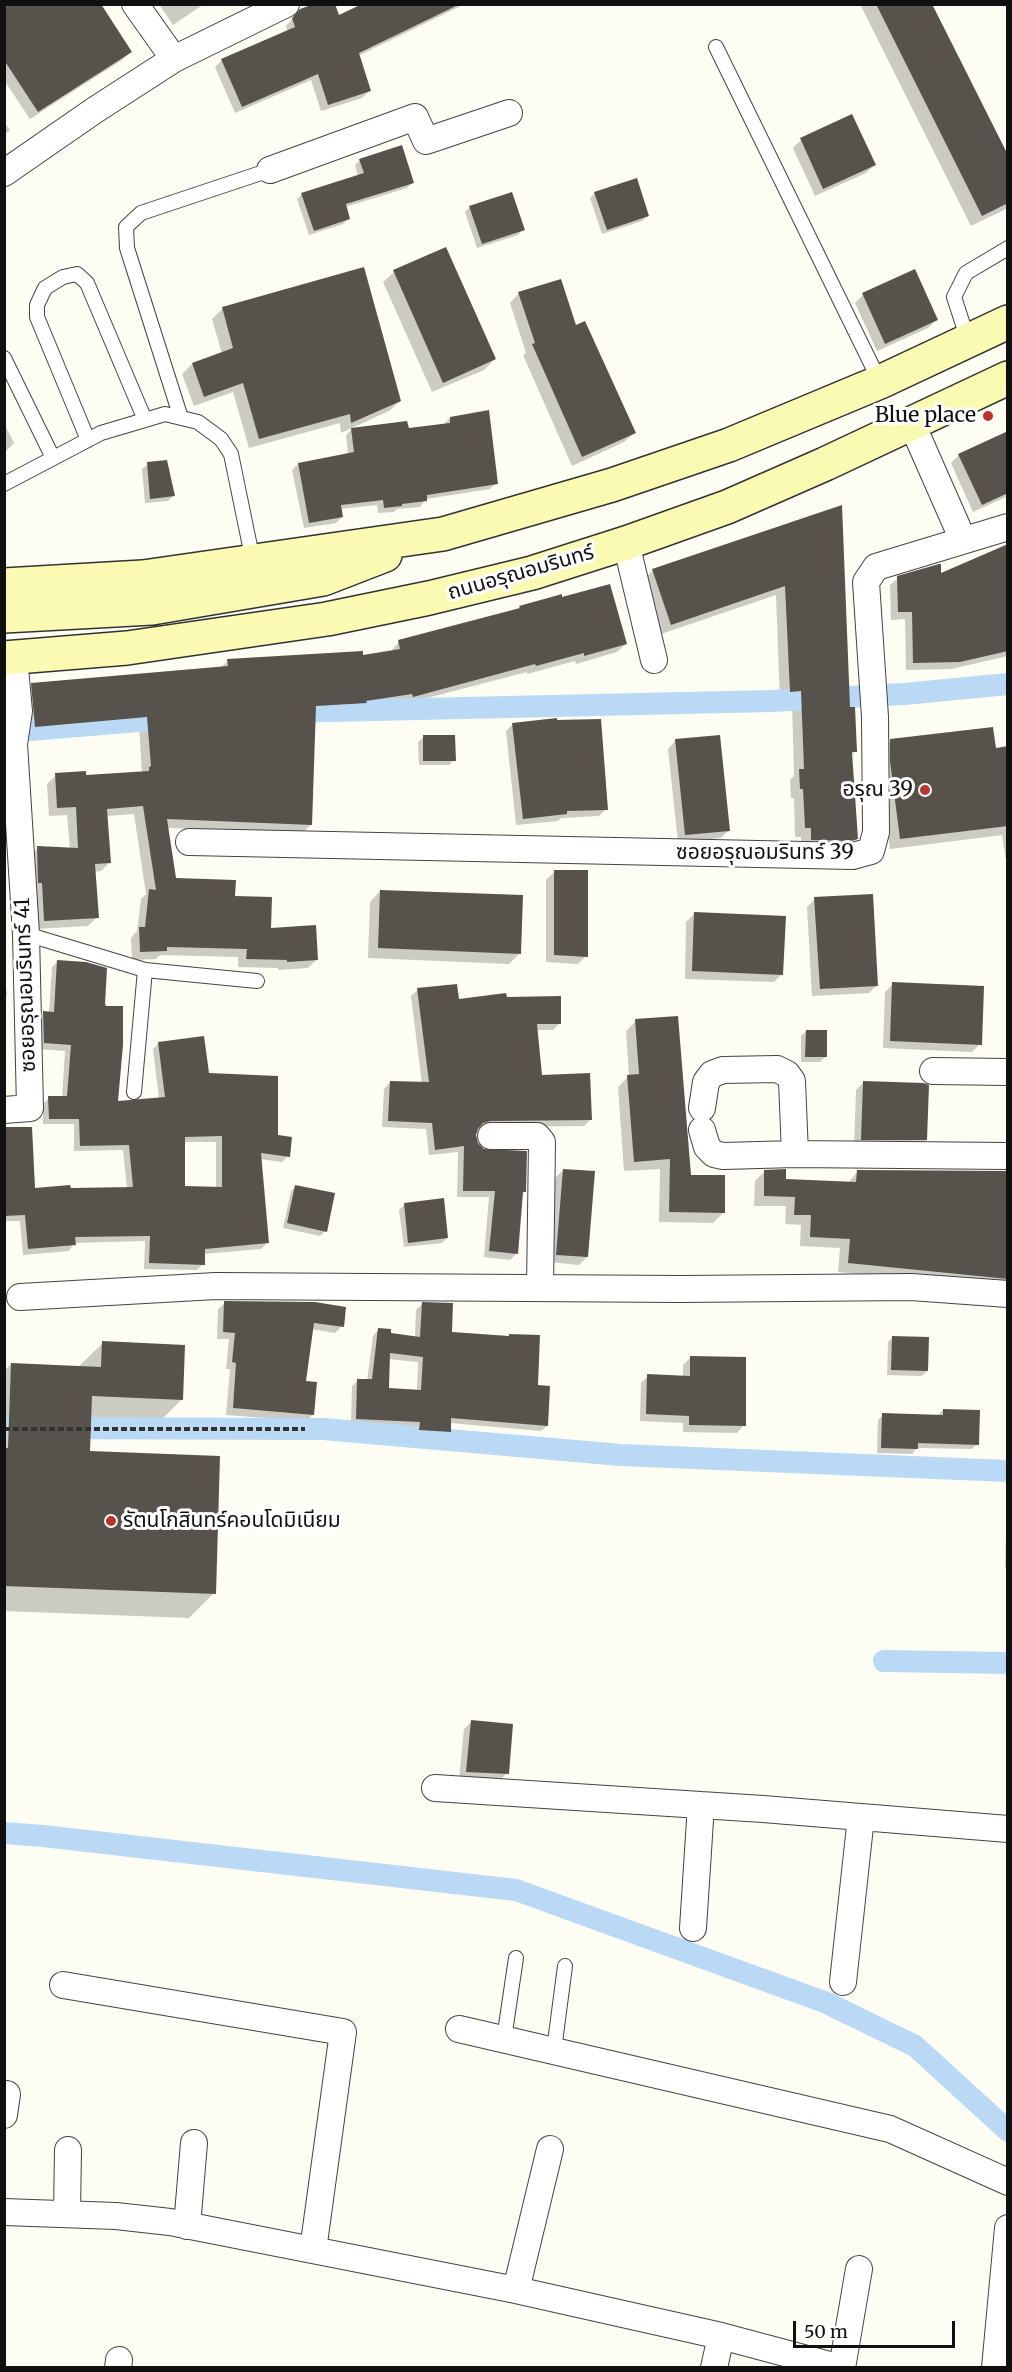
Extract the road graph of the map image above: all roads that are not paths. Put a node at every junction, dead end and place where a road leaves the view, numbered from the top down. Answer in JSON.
{"nodes":[{"id":1,"x":135,"y":4,"type":"edge"},
{"id":2,"x":286,"y":4,"type":"edge"},
{"id":3,"x":716,"y":46,"type":"dead end"},
{"id":4,"x":174,"y":60,"type":"junction"},
{"id":5,"x":509,"y":113,"type":"dead end"},
{"id":6,"x":270,"y":170,"type":"joint"},
{"id":7,"x":4,"y":173,"type":"edge"},
{"id":8,"x":1008,"y":248,"type":"edge"},
{"id":9,"x":992,"y":329,"type":"edge"},
{"id":10,"x":4,"y":358,"type":"edge"},
{"id":11,"x":1007,"y":379,"type":"edge"},
{"id":12,"x":880,"y":382,"type":"junction"},
{"id":13,"x":181,"y":418,"type":"junction"},
{"id":14,"x":145,"y":420,"type":"junction"},
{"id":15,"x":912,"y":424,"type":"junction"},
{"id":16,"x":88,"y":440,"type":"junction"},
{"id":17,"x":53,"y":458,"type":"junction"},
{"id":18,"x":4,"y":484,"type":"edge"},
{"id":19,"x":1008,"y":527,"type":"edge"},
{"id":20,"x":443,"y":534,"type":"junction"},
{"id":21,"x":963,"y":540,"type":"junction"},
{"id":22,"x":626,"y":543,"type":"junction"},
{"id":23,"x":253,"y":561,"type":"junction"},
{"id":24,"x":4,"y":585,"type":"edge"},
{"id":25,"x":4,"y":616,"type":"edge"},
{"id":26,"x":9,"y":658,"type":"edge"},
{"id":27,"x":654,"y":660,"type":"dead end"},
{"id":28,"x":189,"y":842,"type":"dead end"},
{"id":29,"x":26,"y":934,"type":"junction"},
{"id":30,"x":145,"y":970,"type":"junction"},
{"id":31,"x":256,"y":981,"type":"dead end"},
{"id":32,"x":933,"y":1071,"type":"dead end"},
{"id":33,"x":1008,"y":1072,"type":"edge"},
{"id":34,"x":134,"y":1092,"type":"dead end"},
{"id":35,"x":4,"y":1110,"type":"edge"},
{"id":36,"x":491,"y":1136,"type":"dead end"},
{"id":37,"x":795,"y":1154,"type":"junction"},
{"id":38,"x":1008,"y":1156,"type":"edge"},
{"id":39,"x":540,"y":1288,"type":"junction"},
{"id":40,"x":1008,"y":1294,"type":"edge"},
{"id":41,"x":20,"y":1298,"type":"dead end"},
{"id":42,"x":435,"y":1788,"type":"dead end"},
{"id":43,"x":700,"y":1805,"type":"junction"},
{"id":44,"x":861,"y":1817,"type":"junction"},
{"id":45,"x":1008,"y":1829,"type":"edge"},
{"id":46,"x":693,"y":1928,"type":"dead end"},
{"id":47,"x":516,"y":1958,"type":"dead end"},
{"id":48,"x":565,"y":1966,"type":"dead end"},
{"id":49,"x":843,"y":1982,"type":"dead end"},
{"id":50,"x":63,"y":1985,"type":"dead end"},
{"id":51,"x":459,"y":2029,"type":"dead end"},
{"id":52,"x":504,"y":2039,"type":"junction"},
{"id":53,"x":554,"y":2050,"type":"junction"},
{"id":54,"x":194,"y":2143,"type":"dead end"},
{"id":55,"x":550,"y":2149,"type":"dead end"},
{"id":56,"x":68,"y":2150,"type":"dead end"},
{"id":57,"x":1008,"y":2182,"type":"edge"},
{"id":58,"x":4,"y":2212,"type":"edge"},
{"id":59,"x":68,"y":2214,"type":"junction"},
{"id":60,"x":188,"y":2226,"type":"junction"},
{"id":61,"x":1008,"y":2228,"type":"edge"},
{"id":62,"x":313,"y":2250,"type":"junction"},
{"id":63,"x":859,"y":2269,"type":"dead end"},
{"id":64,"x":516,"y":2290,"type":"junction"},
{"id":65,"x":721,"y":2336,"type":"junction"},
{"id":66,"x":714,"y":2367,"type":"edge"},
{"id":67,"x":841,"y":2367,"type":"edge"},
{"id":68,"x":995,"y":2367,"type":"edge"}],
"edges":[{"from":1,"to":4,"type":"street"},
{"from":2,"to":4,"type":"street"},
{"from":3,"to":12,"type":"lane"},
{"from":4,"to":7,"type":"street"},
{"from":5,"to":6,"type":"street"},
{"from":6,"to":13,"type":"lane"},
{"from":8,"to":9,"type":"lane"},
{"from":9,"to":12,"type":"main road"},
{"from":10,"to":17,"type":"lane"},
{"from":11,"to":15,"type":"main road","name":"ถนนอรุณอมรินทร์"},
{"from":12,"to":20,"type":"main road"},
{"from":13,"to":14,"type":"lane"},
{"from":13,"to":23,"type":"lane"},
{"from":14,"to":16,"type":"lane"},
{"from":14,"to":16,"type":"lane"},
{"from":15,"to":21,"type":"street"},
{"from":15,"to":22,"type":"main road","name":"ถนนอรุณอมรินทร์"},
{"from":16,"to":17,"type":"lane"},
{"from":17,"to":18,"type":"lane"},
{"from":19,"to":21,"type":"street","name":"ซอยอรุณอมรินทร์ 39"},
{"from":20,"to":23,"type":"main road"},
{"from":20,"to":25,"type":"main road"},
{"from":21,"to":28,"type":"street","name":"ซอยอรุณอมรินทร์ 39"},
{"from":22,"to":26,"type":"main road","name":"ถนนอรุณอมรินทร์"},
{"from":22,"to":27,"type":"street"},
{"from":23,"to":24,"type":"main road"},
{"from":26,"to":29,"type":"street","name":"ซอยอรุณอมรินทร์ 41"},
{"from":29,"to":30,"type":"lane"},
{"from":29,"to":35,"type":"street","name":"ซอยอรุณอมรินทร์ 41"},
{"from":30,"to":31,"type":"lane"},
{"from":30,"to":34,"type":"lane"},
{"from":32,"to":33,"type":"street"},
{"from":36,"to":39,"type":"street"},
{"from":37,"to":37,"type":"street"},
{"from":37,"to":38,"type":"street"},
{"from":39,"to":40,"type":"street"},
{"from":39,"to":41,"type":"street"},
{"from":42,"to":43,"type":"street"},
{"from":43,"to":44,"type":"street"},
{"from":43,"to":46,"type":"street"},
{"from":44,"to":45,"type":"street"},
{"from":44,"to":49,"type":"street"},
{"from":47,"to":52,"type":"lane"},
{"from":48,"to":53,"type":"lane"},
{"from":50,"to":62,"type":"street"},
{"from":51,"to":52,"type":"street"},
{"from":52,"to":53,"type":"street"},
{"from":53,"to":57,"type":"street"},
{"from":54,"to":60,"type":"street"},
{"from":55,"to":64,"type":"street"},
{"from":56,"to":59,"type":"street"},
{"from":58,"to":59,"type":"street"},
{"from":59,"to":60,"type":"street"},
{"from":60,"to":62,"type":"street"},
{"from":61,"to":68,"type":"street"},
{"from":62,"to":64,"type":"street"},
{"from":63,"to":67,"type":"street"},
{"from":64,"to":65,"type":"street"},
{"from":65,"to":66,"type":"street"},
{"from":65,"to":67,"type":"street"}]}
